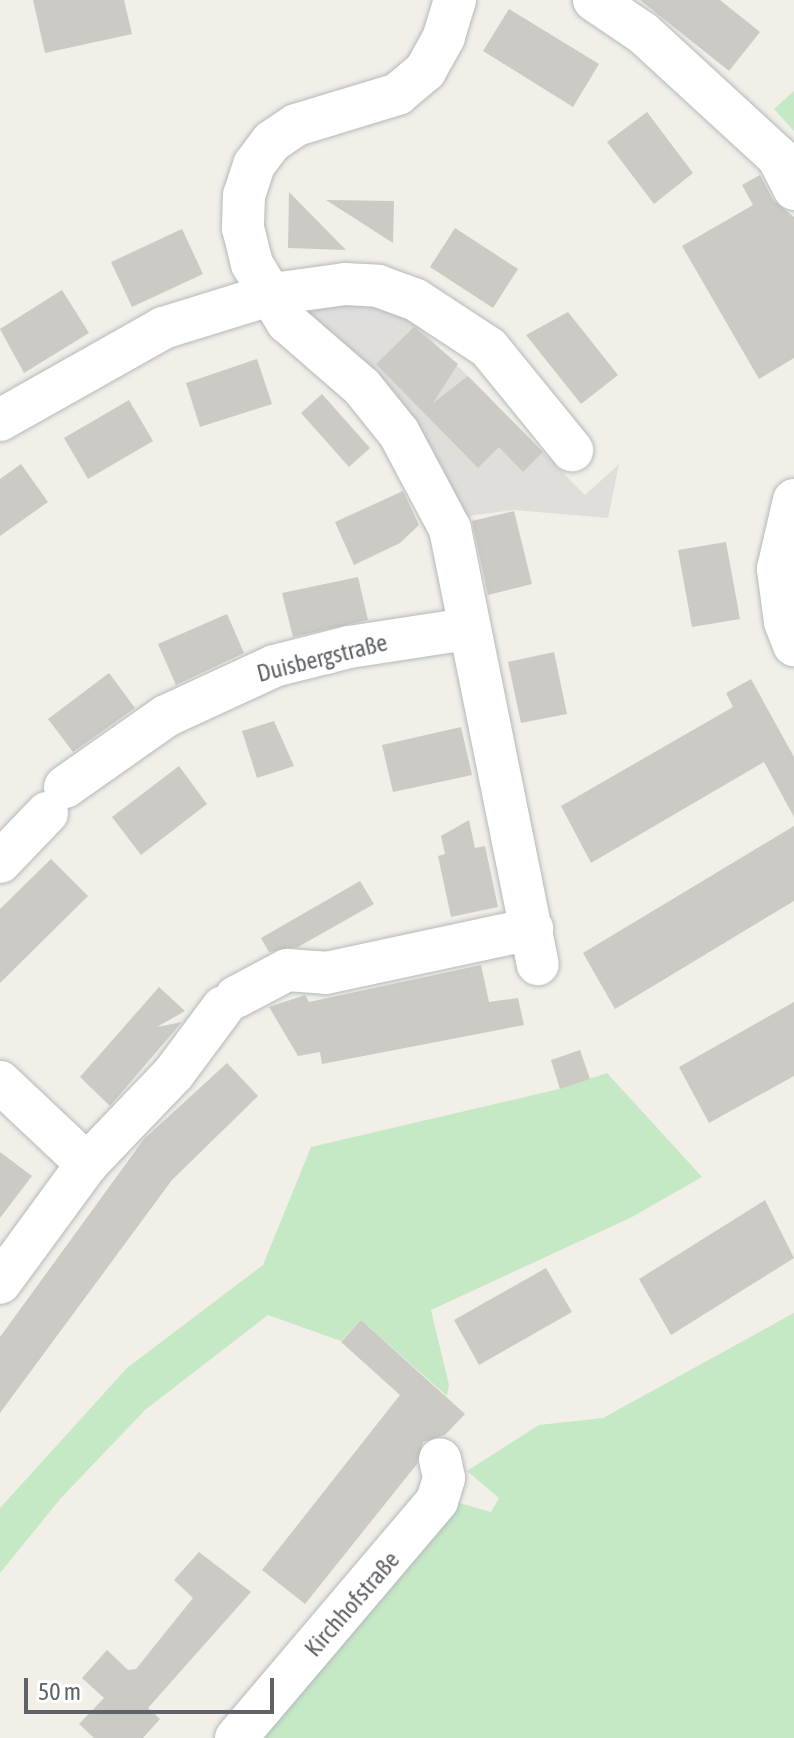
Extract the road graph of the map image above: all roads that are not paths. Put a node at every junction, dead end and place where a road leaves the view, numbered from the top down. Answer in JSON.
{"nodes":[{"id":1,"x":455,"y":0,"type":"edge"},
{"id":2,"x":594,"y":0,"type":"edge"},
{"id":3,"x":794,"y":189,"type":"edge"},
{"id":4,"x":273,"y":294,"type":"junction"},
{"id":5,"x":0,"y":420,"type":"edge"},
{"id":6,"x":572,"y":450,"type":"dead end"},
{"id":7,"x":794,"y":500,"type":"edge"},
{"id":8,"x":466,"y":629,"type":"junction"},
{"id":9,"x":794,"y":645,"type":"edge"},
{"id":10,"x":0,"y":862,"type":"edge"},
{"id":11,"x":0,"y":1082,"type":"edge"},
{"id":12,"x":87,"y":1164,"type":"junction"},
{"id":13,"x":0,"y":1283,"type":"edge"},
{"id":14,"x":440,"y":1459,"type":"dead end"},
{"id":15,"x":236,"y":1738,"type":"edge"}],
"edges":[{"from":1,"to":4,"type":"street"},
{"from":2,"to":3,"type":"street"},
{"from":4,"to":5,"type":"street"},
{"from":4,"to":6,"type":"street"},
{"from":4,"to":8,"type":"street"},
{"from":7,"to":9,"type":"street"},
{"from":8,"to":10,"type":"street","name":"Duisbergstraße"},
{"from":8,"to":12,"type":"street"},
{"from":11,"to":12,"type":"street"},
{"from":12,"to":13,"type":"street"},
{"from":14,"to":15,"type":"street","name":"Kirchhofstraße"}]}
